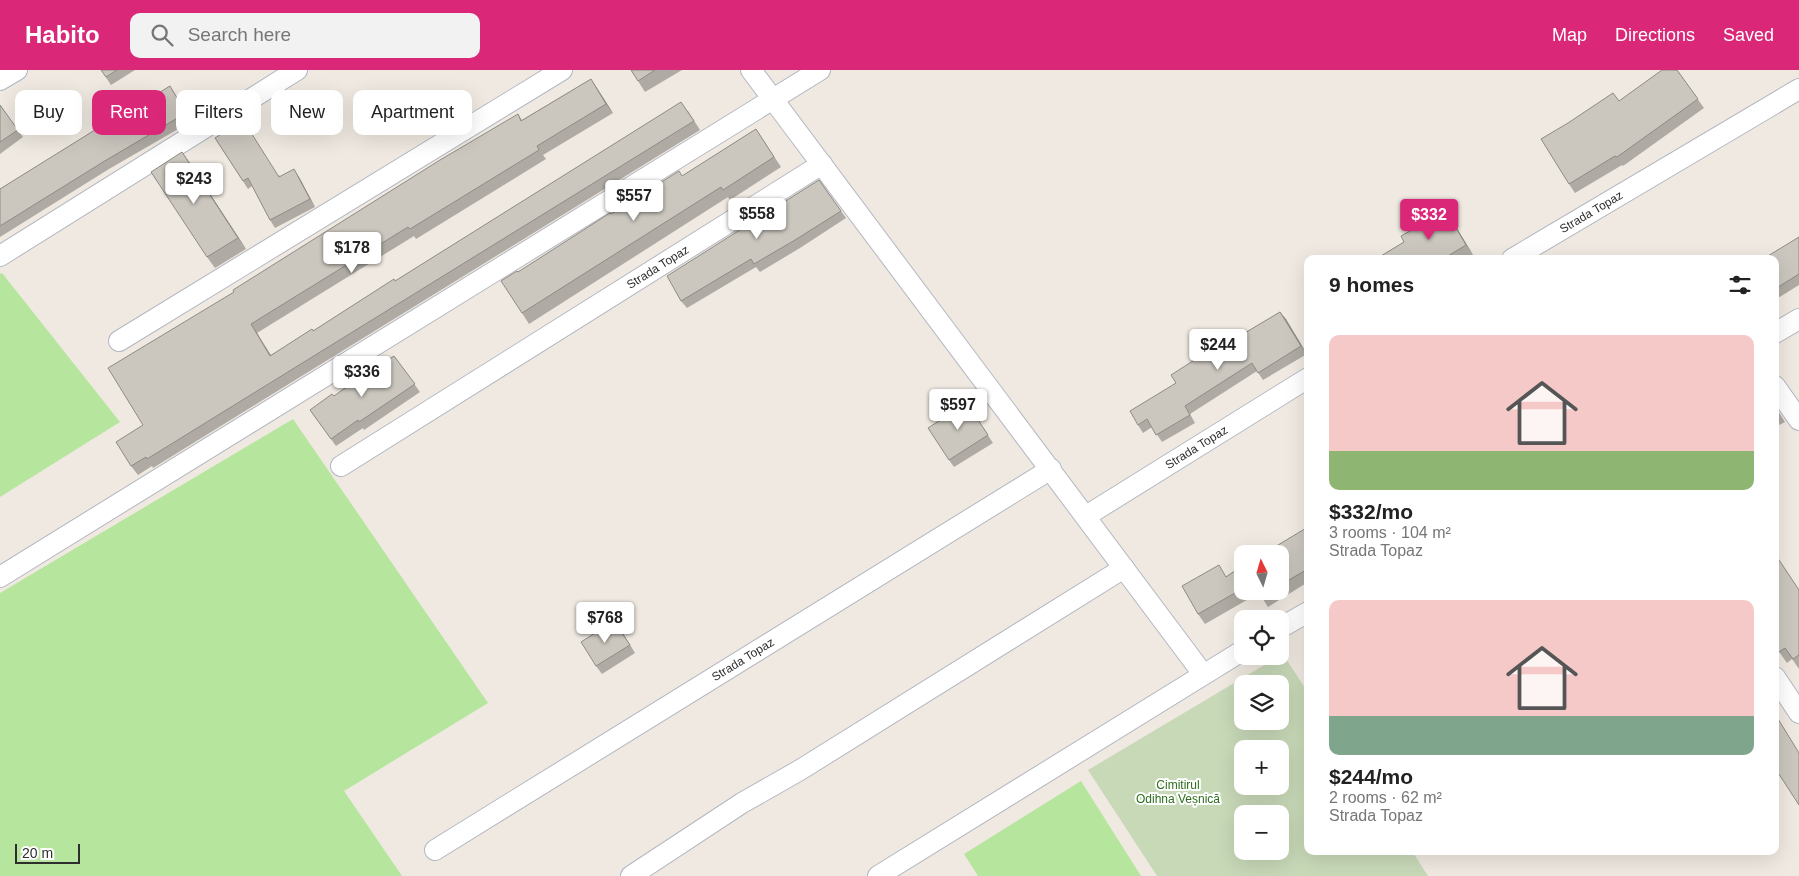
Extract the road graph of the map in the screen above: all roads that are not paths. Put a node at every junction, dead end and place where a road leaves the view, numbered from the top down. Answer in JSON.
{"nodes":[{"id":1,"x":17,"y":70,"type":"edge"},
{"id":2,"x":297,"y":70,"type":"edge"},
{"id":3,"x":562,"y":70,"type":"edge"},
{"id":4,"x":751,"y":70,"type":"edge"},
{"id":5,"x":820,"y":70,"type":"edge"},
{"id":6,"x":0,"y":80,"type":"edge"},
{"id":7,"x":1799,"y":88,"type":"edge"},
{"id":8,"x":773,"y":99,"type":"junction"},
{"id":9,"x":822,"y":164,"type":"junction"},
{"id":10,"x":1519,"y":255,"type":"edge"},
{"id":11,"x":0,"y":256,"type":"edge"},
{"id":12,"x":1799,"y":319,"type":"edge"},
{"id":13,"x":1779,"y":331,"type":"edge"},
{"id":14,"x":119,"y":342,"type":"dead end"},
{"id":15,"x":1304,"y":380,"type":"edge"},
{"id":16,"x":1779,"y":392,"type":"edge"},
{"id":17,"x":1799,"y":420,"type":"edge"},
{"id":18,"x":341,"y":466,"type":"dead end"},
{"id":19,"x":1051,"y":469,"type":"junction"},
{"id":20,"x":1086,"y":516,"type":"junction"},
{"id":21,"x":1124,"y":568,"type":"junction"},
{"id":22,"x":0,"y":577,"type":"edge"},
{"id":23,"x":1304,"y":614,"type":"edge"},
{"id":24,"x":1289,"y":623,"type":"edge"},
{"id":25,"x":1234,"y":656,"type":"edge"},
{"id":26,"x":1203,"y":674,"type":"junction"},
{"id":27,"x":1779,"y":683,"type":"edge"},
{"id":28,"x":1799,"y":713,"type":"edge"},
{"id":29,"x":435,"y":850,"type":"dead end"},
{"id":30,"x":907,"y":869,"type":"edge"},
{"id":31,"x":631,"y":876,"type":"edge"},
{"id":32,"x":878,"y":876,"type":"edge"}],
"edges":[{"from":1,"to":6,"type":"street"},
{"from":2,"to":11,"type":"street"},
{"from":3,"to":14,"type":"street"},
{"from":4,"to":8,"type":"street"},
{"from":5,"to":8,"type":"street"},
{"from":7,"to":10,"type":"street","name":"Strada Topaz"},
{"from":8,"to":9,"type":"street"},
{"from":8,"to":22,"type":"street"},
{"from":9,"to":18,"type":"street","name":"Strada Topaz"},
{"from":9,"to":19,"type":"street"},
{"from":12,"to":13,"type":"street"},
{"from":15,"to":20,"type":"street","name":"Strada Topaz"},
{"from":16,"to":17,"type":"street"},
{"from":19,"to":20,"type":"street"},
{"from":19,"to":29,"type":"street","name":"Strada Topaz"},
{"from":20,"to":21,"type":"street"},
{"from":21,"to":26,"type":"street"},
{"from":21,"to":31,"type":"street"},
{"from":23,"to":24,"type":"street"},
{"from":25,"to":26,"type":"street"},
{"from":26,"to":30,"type":"street"},
{"from":27,"to":28,"type":"street"},
{"from":30,"to":32,"type":"street"}]}
